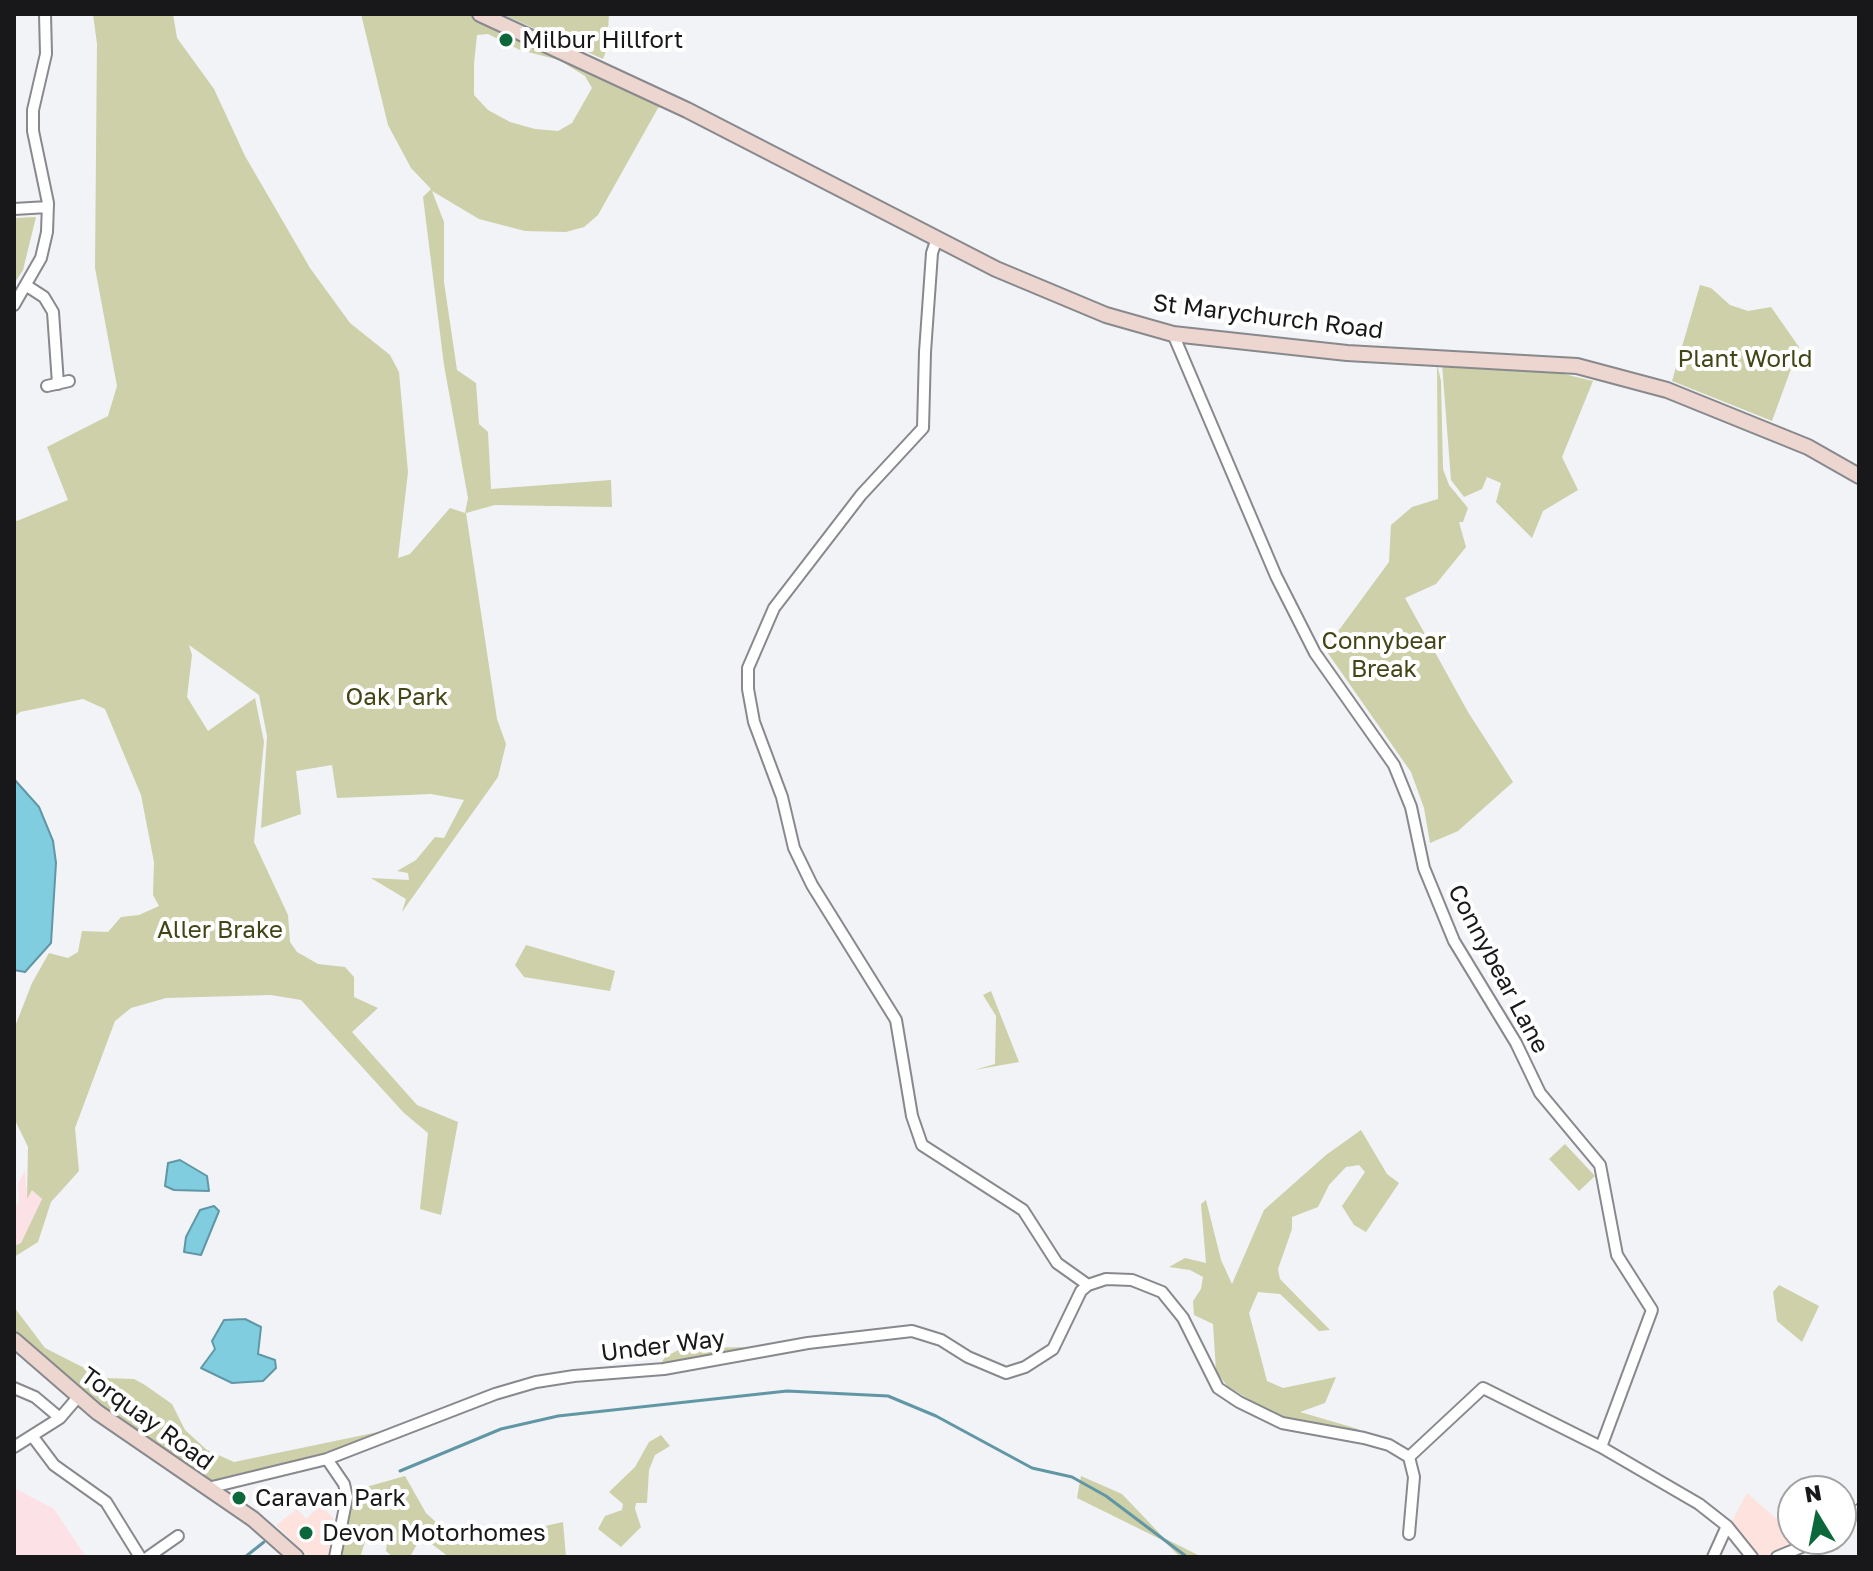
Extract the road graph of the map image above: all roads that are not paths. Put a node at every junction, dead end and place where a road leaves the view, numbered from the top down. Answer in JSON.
{"nodes":[{"id":1,"x":45,"y":14,"type":"edge"},
{"id":2,"x":480,"y":14,"type":"edge"},
{"id":3,"x":48,"y":207,"type":"junction"},
{"id":4,"x":14,"y":209,"type":"edge"},
{"id":5,"x":937,"y":238,"type":"junction"},
{"id":6,"x":27,"y":286,"type":"junction"},
{"id":7,"x":14,"y":305,"type":"edge"},
{"id":8,"x":1173,"y":334,"type":"junction"},
{"id":9,"x":69,"y":381,"type":"dead end"},
{"id":10,"x":1859,"y":476,"type":"edge"},
{"id":11,"x":1088,"y":1285,"type":"junction"},
{"id":12,"x":14,"y":1340,"type":"edge"},
{"id":13,"x":14,"y":1388,"type":"edge"},
{"id":14,"x":78,"y":1397,"type":"junction"},
{"id":15,"x":60,"y":1418,"type":"junction"},
{"id":16,"x":33,"y":1437,"type":"junction"},
{"id":17,"x":14,"y":1447,"type":"edge"},
{"id":18,"x":1601,"y":1447,"type":"junction"},
{"id":19,"x":1409,"y":1457,"type":"junction"},
{"id":20,"x":327,"y":1459,"type":"junction"},
{"id":21,"x":204,"y":1489,"type":"junction"},
{"id":22,"x":1727,"y":1526,"type":"junction"},
{"id":23,"x":1409,"y":1534,"type":"dead end"},
{"id":24,"x":178,"y":1536,"type":"dead end"},
{"id":25,"x":1743,"y":1544,"type":"junction"},
{"id":26,"x":1715,"y":1553,"type":"edge"},
{"id":27,"x":140,"y":1557,"type":"edge"},
{"id":28,"x":148,"y":1557,"type":"edge"},
{"id":29,"x":296,"y":1557,"type":"edge"},
{"id":30,"x":335,"y":1557,"type":"edge"},
{"id":31,"x":1752,"y":1557,"type":"edge"}],
"edges":[{"from":1,"to":3,"type":"street"},
{"from":2,"to":5,"type":"street","name":"St Marychurch Road"},
{"from":3,"to":4,"type":"street"},
{"from":3,"to":6,"type":"street"},
{"from":5,"to":8,"type":"street","name":"St Marychurch Road"},
{"from":5,"to":11,"type":"street"},
{"from":6,"to":7,"type":"street"},
{"from":6,"to":9,"type":"street"},
{"from":8,"to":10,"type":"street","name":"St Marychurch Road"},
{"from":8,"to":18,"type":"street","name":"Connybear Lane"},
{"from":11,"to":19,"type":"street"},
{"from":11,"to":20,"type":"street","name":"Under Way"},
{"from":12,"to":14,"type":"street","name":"Torquay Road"},
{"from":13,"to":15,"type":"street"},
{"from":14,"to":15,"type":"street"},
{"from":14,"to":21,"type":"street","name":"Torquay Road"},
{"from":15,"to":16,"type":"street"},
{"from":16,"to":17,"type":"street"},
{"from":16,"to":27,"type":"street"},
{"from":18,"to":19,"type":"street"},
{"from":18,"to":22,"type":"street"},
{"from":19,"to":23,"type":"street"},
{"from":20,"to":21,"type":"street","name":"Under Way"},
{"from":20,"to":30,"type":"street"},
{"from":21,"to":29,"type":"street","name":"Torquay Road"},
{"from":22,"to":25,"type":"street"},
{"from":22,"to":26,"type":"street"},
{"from":24,"to":28,"type":"street"},
{"from":25,"to":26,"type":"street"},
{"from":25,"to":31,"type":"street"}]}
